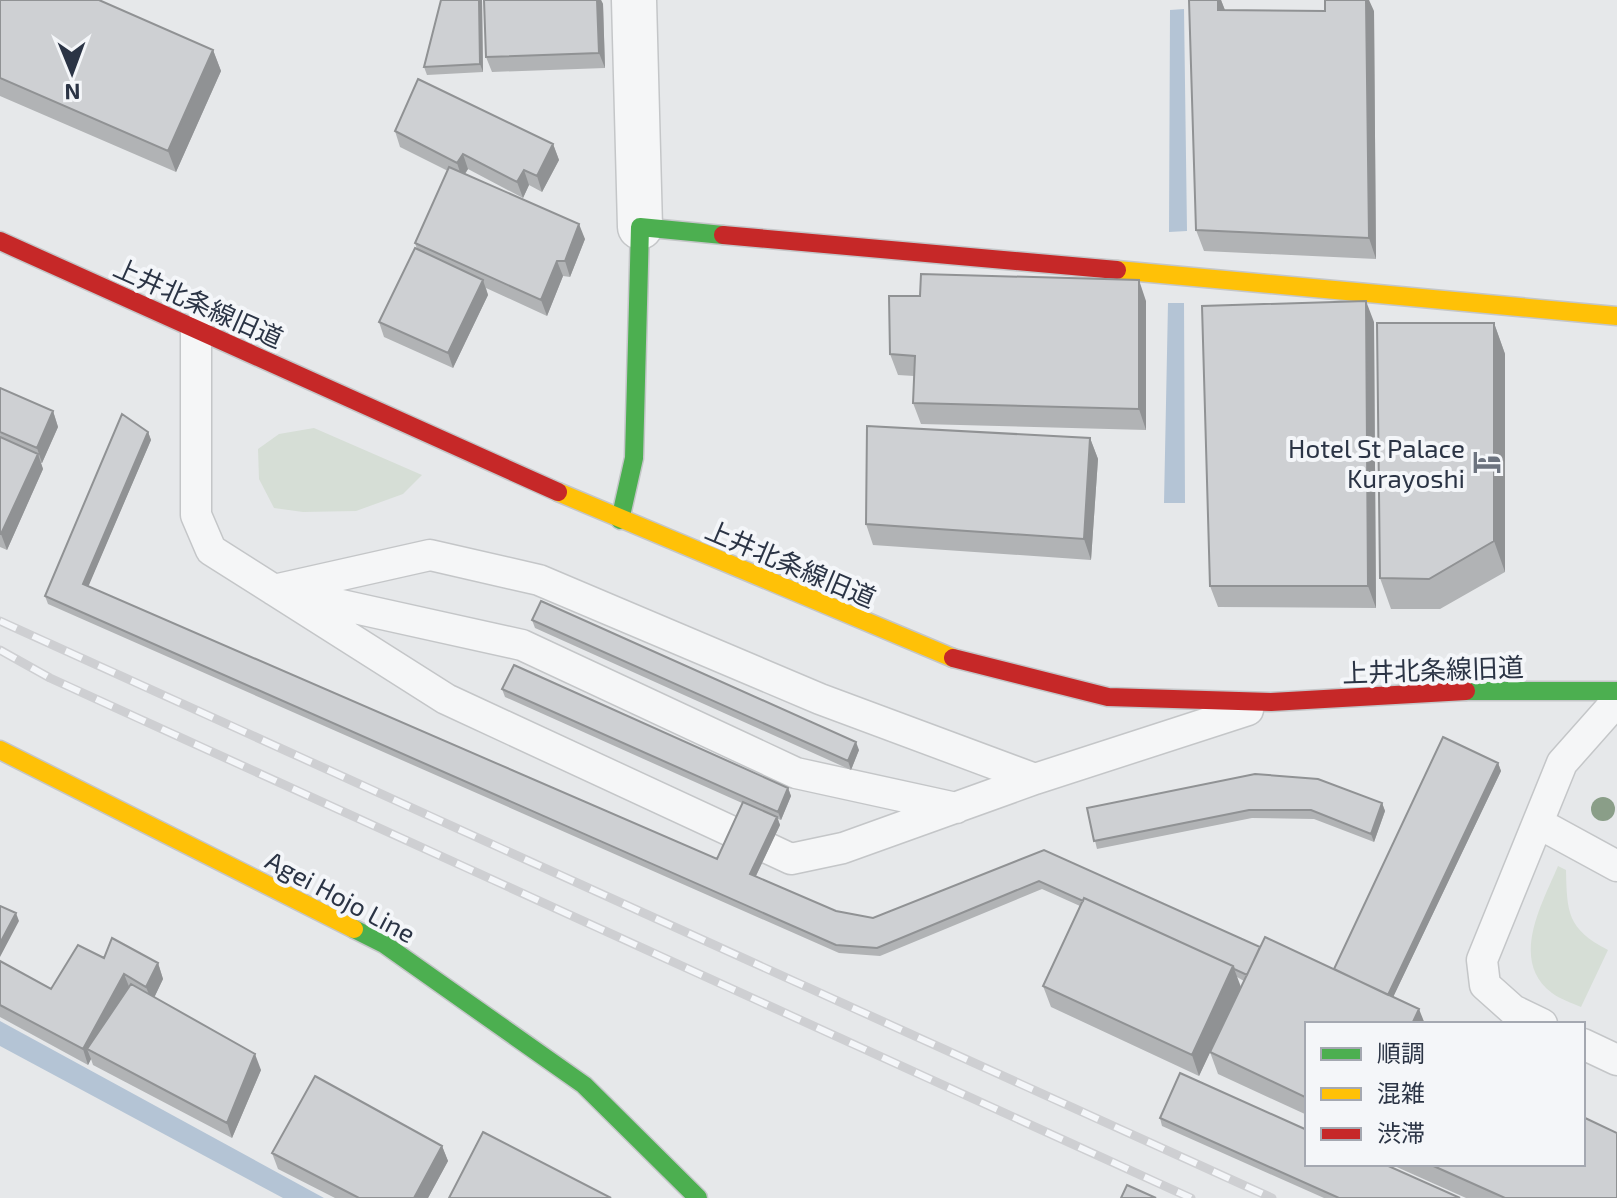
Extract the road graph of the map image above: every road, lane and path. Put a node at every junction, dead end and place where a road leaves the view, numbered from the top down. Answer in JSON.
{"nodes":[{"id":1,"x":634,"y":0,"type":"edge"},
{"id":2,"x":640,"y":227,"type":"junction"},
{"id":3,"x":0,"y":241,"type":"edge"},
{"id":4,"x":1617,"y":316,"type":"edge"},
{"id":5,"x":196,"y":330,"type":"junction"},
{"id":6,"x":620,"y":520,"type":"junction"},
{"id":7,"x":274,"y":590,"type":"junction"},
{"id":8,"x":1617,"y":691,"type":"edge"},
{"id":9,"x":1617,"y":701,"type":"edge"},
{"id":10,"x":1271,"y":702,"type":"junction"},
{"id":11,"x":0,"y":750,"type":"edge"},
{"id":12,"x":1035,"y":779,"type":"junction"},
{"id":13,"x":956,"y":808,"type":"junction"},
{"id":14,"x":1538,"y":823,"type":"junction"},
{"id":15,"x":1617,"y":866,"type":"edge"},
{"id":16,"x":1538,"y":1022,"type":"edge"},
{"id":17,"x":1585,"y":1045,"type":"edge"},
{"id":18,"x":1617,"y":1060,"type":"edge"},
{"id":19,"x":698,"y":1198,"type":"edge"}],
"edges":[{"from":1,"to":2,"type":"street"},
{"from":2,"to":4,"type":"street"},
{"from":2,"to":6,"type":"street"},
{"from":3,"to":5,"type":"street","name":"上井北条線旧道"},
{"from":5,"to":6,"type":"street","name":"上井北条線旧道"},
{"from":5,"to":7,"type":"lane"},
{"from":6,"to":10,"type":"street","name":"上井北条線旧道"},
{"from":7,"to":12,"type":"lane"},
{"from":7,"to":13,"type":"lane"},
{"from":7,"to":13,"type":"lane"},
{"from":8,"to":10,"type":"street","name":"上井北条線旧道"},
{"from":9,"to":14,"type":"lane"},
{"from":10,"to":12,"type":"lane"},
{"from":11,"to":19,"type":"street","name":"Agei Hojo Line"},
{"from":12,"to":13,"type":"lane"},
{"from":14,"to":15,"type":"lane"},
{"from":14,"to":16,"type":"lane"},
{"from":17,"to":18,"type":"lane"}]}
